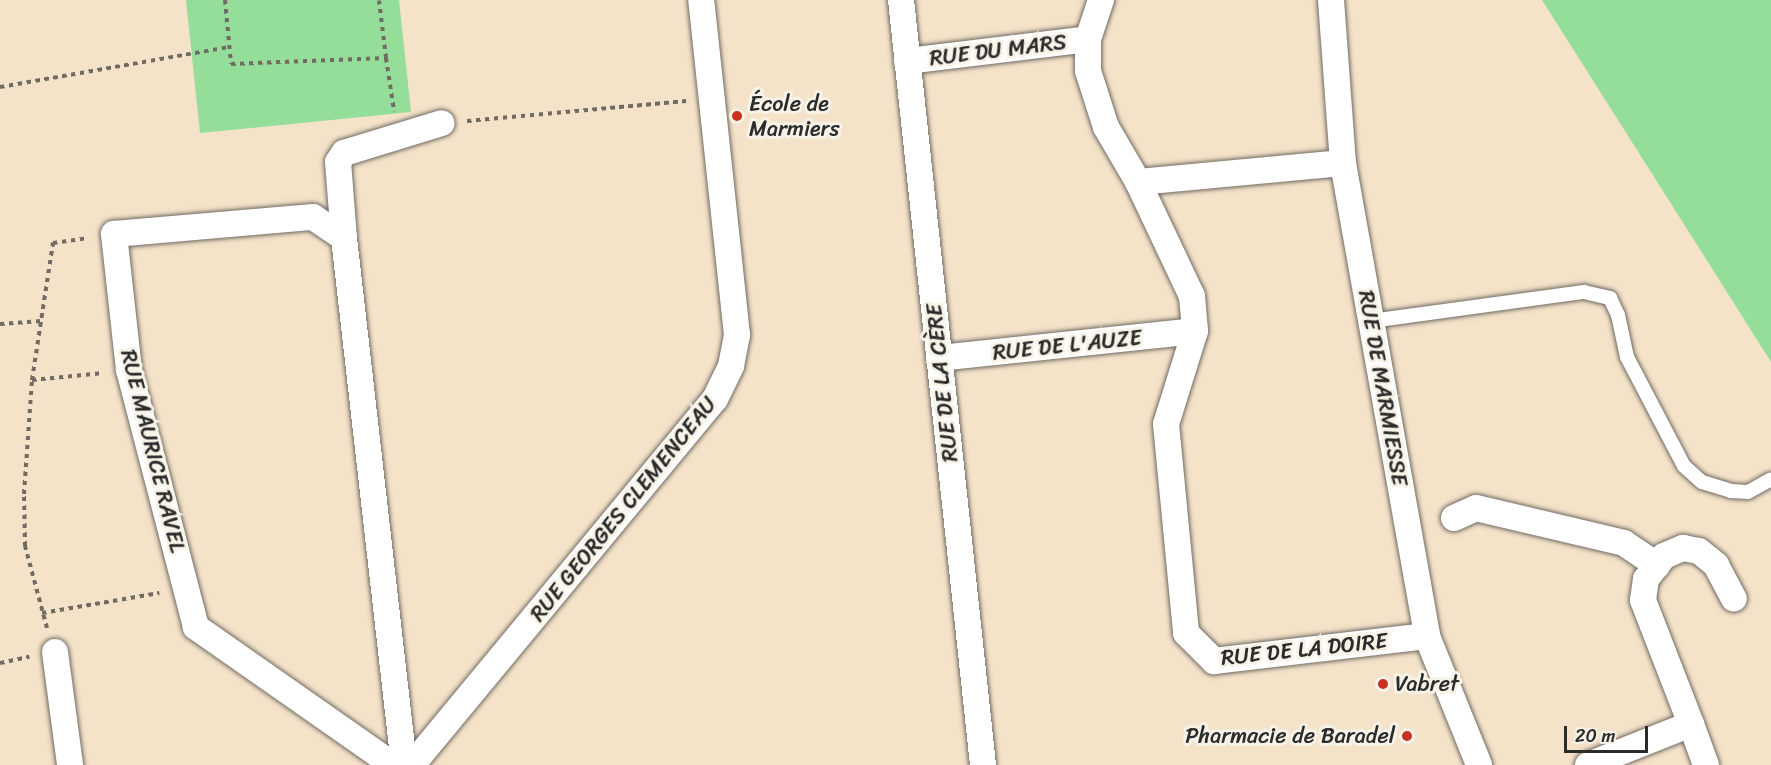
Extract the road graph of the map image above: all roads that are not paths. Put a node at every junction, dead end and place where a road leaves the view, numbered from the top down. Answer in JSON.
{"nodes":[{"id":1,"x":701,"y":0,"type":"edge"},
{"id":2,"x":901,"y":0,"type":"edge"},
{"id":3,"x":1101,"y":0,"type":"edge"},
{"id":4,"x":1331,"y":0,"type":"edge"},
{"id":5,"x":1088,"y":39,"type":"junction"},
{"id":6,"x":907,"y":61,"type":"junction"},
{"id":7,"x":442,"y":123,"type":"road end"},
{"id":8,"x":1343,"y":163,"type":"junction"},
{"id":9,"x":1138,"y":182,"type":"junction"},
{"id":10,"x":344,"y":238,"type":"junction"},
{"id":11,"x":1371,"y":321,"type":"junction"},
{"id":12,"x":1195,"y":331,"type":"junction"},
{"id":13,"x":939,"y":358,"type":"junction"},
{"id":14,"x":1771,"y":479,"type":"edge"},
{"id":15,"x":1454,"y":518,"type":"dead end"},
{"id":16,"x":1657,"y":565,"type":"junction"},
{"id":17,"x":1734,"y":599,"type":"dead end"},
{"id":18,"x":1426,"y":636,"type":"junction"},
{"id":19,"x":55,"y":652,"type":"road end"},
{"id":20,"x":1691,"y":724,"type":"junction"},
{"id":21,"x":70,"y":765,"type":"edge"},
{"id":22,"x":393,"y":765,"type":"edge"},
{"id":23,"x":404,"y":765,"type":"edge"},
{"id":24,"x":411,"y":765,"type":"edge"},
{"id":25,"x":983,"y":765,"type":"edge"},
{"id":26,"x":1479,"y":765,"type":"edge"},
{"id":27,"x":1588,"y":765,"type":"edge"},
{"id":28,"x":1706,"y":765,"type":"edge"}],
"edges":[{"from":1,"to":24,"type":"street","name":"RUE GEORGES CLEMENCEAU"},
{"from":2,"to":6,"type":"street","name":"RUE DE LA CÈRE"},
{"from":3,"to":5,"type":"street"},
{"from":4,"to":8,"type":"street","name":"RUE DE MARMIESSE"},
{"from":5,"to":6,"type":"street","name":"RUE DU MARS"},
{"from":5,"to":9,"type":"street"},
{"from":6,"to":13,"type":"street","name":"RUE DE LA CÈRE"},
{"from":7,"to":10,"type":"street"},
{"from":8,"to":9,"type":"street"},
{"from":8,"to":11,"type":"street","name":"RUE DE MARMIESSE"},
{"from":9,"to":12,"type":"street"},
{"from":10,"to":22,"type":"street","name":"RUE MAURICE RAVEL"},
{"from":10,"to":23,"type":"street"},
{"from":11,"to":14,"type":"lane"},
{"from":11,"to":18,"type":"street","name":"RUE DE MARMIESSE"},
{"from":12,"to":13,"type":"street","name":"RUE DE L'AUZE"},
{"from":12,"to":18,"type":"street","name":"RUE DE LA DOIRE"},
{"from":13,"to":25,"type":"street","name":"RUE DE LA CÈRE"},
{"from":15,"to":16,"type":"street"},
{"from":16,"to":17,"type":"street"},
{"from":16,"to":20,"type":"street"},
{"from":18,"to":26,"type":"street","name":"RUE DE MARMIESSE"},
{"from":19,"to":21,"type":"street"},
{"from":20,"to":27,"type":"street"},
{"from":20,"to":28,"type":"street"}]}
